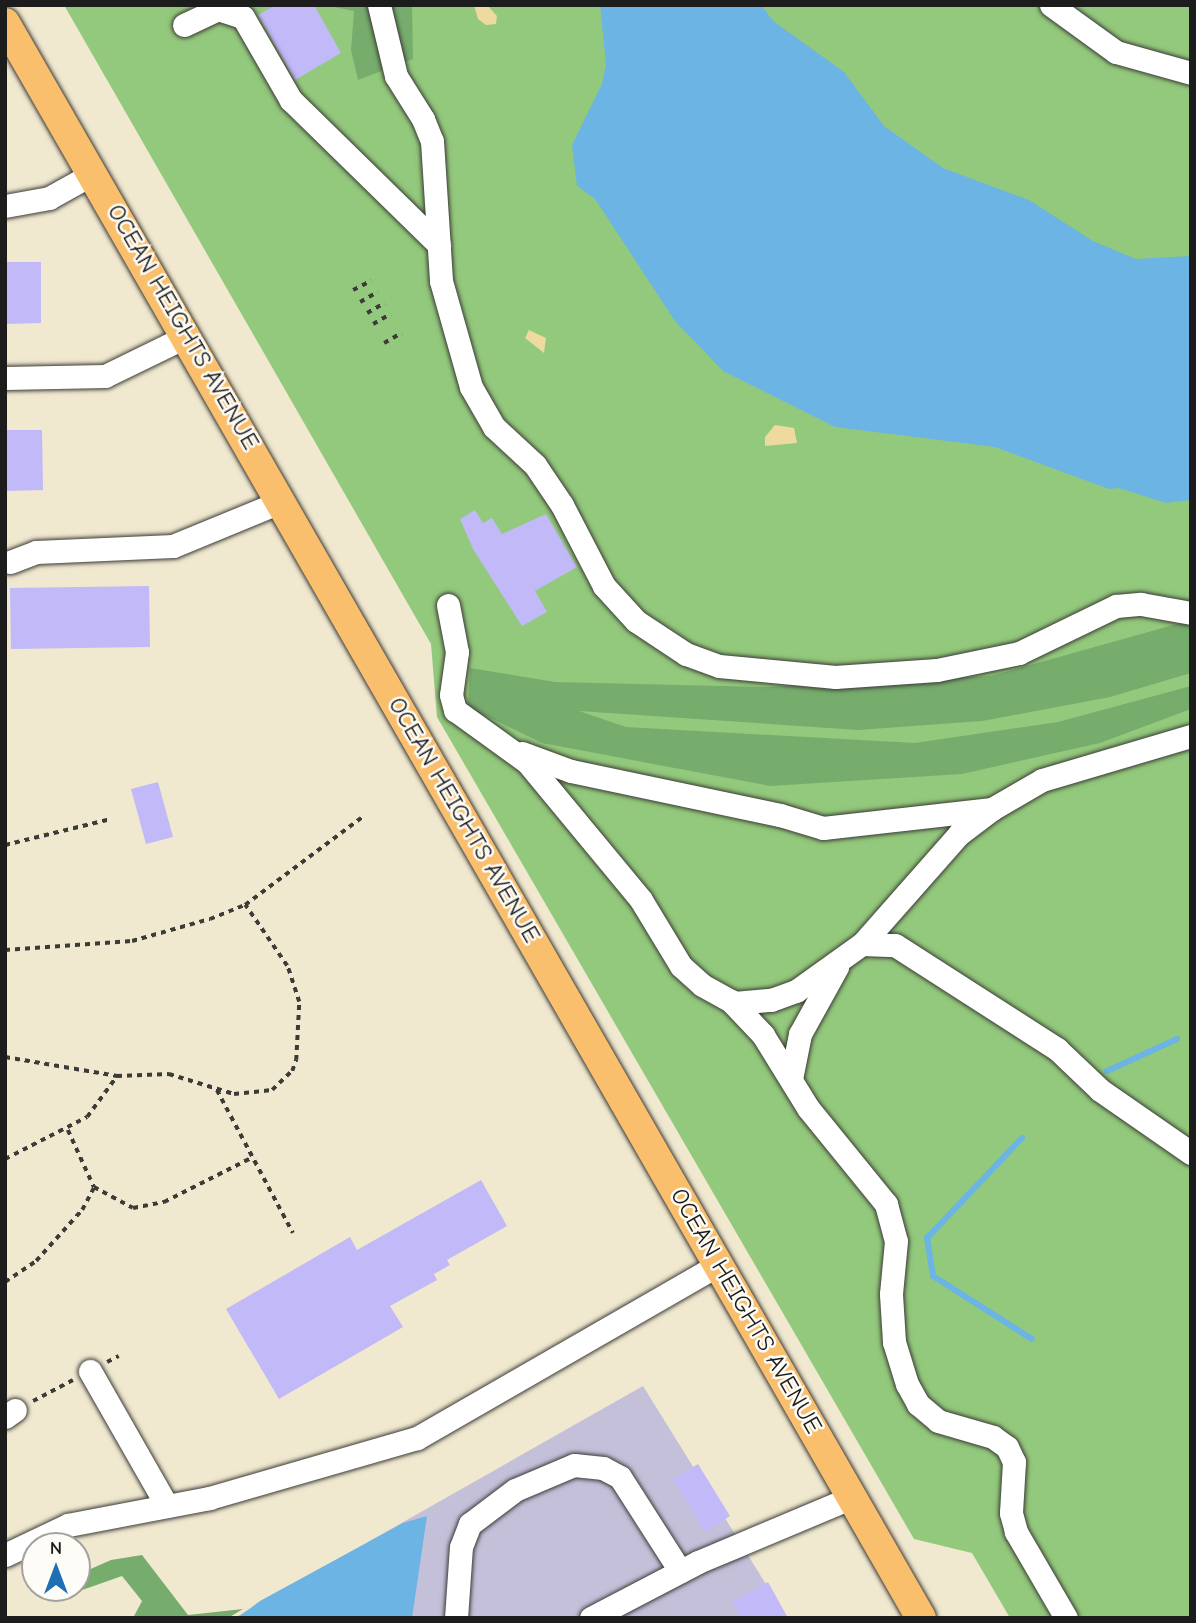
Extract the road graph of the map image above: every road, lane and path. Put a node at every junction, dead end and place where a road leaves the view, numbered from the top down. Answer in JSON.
{"nodes":[{"id":1,"x":379,"y":5,"type":"edge"},
{"id":2,"x":1051,"y":5,"type":"edge"},
{"id":3,"x":216,"y":8,"type":"edge"},
{"id":4,"x":252,"y":11,"type":"edge"},
{"id":5,"x":5,"y":23,"type":"edge"},
{"id":6,"x":184,"y":25,"type":"dead end"},
{"id":7,"x":5,"y":55,"type":"edge"},
{"id":8,"x":33,"y":67,"type":"junction"},
{"id":9,"x":1191,"y":73,"type":"edge"},
{"id":10,"x":94,"y":173,"type":"junction"},
{"id":11,"x":5,"y":206,"type":"edge"},
{"id":12,"x":439,"y":245,"type":"junction"},
{"id":13,"x":371,"y":281,"type":"dead end"},
{"id":14,"x":354,"y":290,"type":"dead end"},
{"id":15,"x":377,"y":292,"type":"dead end"},
{"id":16,"x":360,"y":302,"type":"dead end"},
{"id":17,"x":384,"y":303,"type":"dead end"},
{"id":18,"x":367,"y":313,"type":"dead end"},
{"id":19,"x":390,"y":314,"type":"dead end"},
{"id":20,"x":373,"y":324,"type":"dead end"},
{"id":21,"x":401,"y":333,"type":"dead end"},
{"id":22,"x":187,"y":336,"type":"junction"},
{"id":23,"x":384,"y":343,"type":"dead end"},
{"id":24,"x":5,"y":378,"type":"edge"},
{"id":25,"x":282,"y":501,"type":"junction"},
{"id":26,"x":10,"y":562,"type":"dead end"},
{"id":27,"x":448,"y":605,"type":"dead end"},
{"id":28,"x":1191,"y":612,"type":"edge"},
{"id":29,"x":1191,"y":736,"type":"edge"},
{"id":30,"x":516,"y":751,"type":"junction"},
{"id":31,"x":992,"y":809,"type":"junction"},
{"id":32,"x":362,"y":817,"type":"dead end"},
{"id":33,"x":111,"y":819,"type":"dead end"},
{"id":34,"x":5,"y":845,"type":"edge"},
{"id":35,"x":245,"y":905,"type":"junction"},
{"id":36,"x":862,"y":944,"type":"junction"},
{"id":37,"x":5,"y":950,"type":"edge"},
{"id":38,"x":843,"y":957,"type":"junction"},
{"id":39,"x":734,"y":1003,"type":"junction"},
{"id":40,"x":5,"y":1057,"type":"edge"},
{"id":41,"x":117,"y":1076,"type":"junction"},
{"id":42,"x":791,"y":1079,"type":"junction"},
{"id":43,"x":217,"y":1090,"type":"junction"},
{"id":44,"x":68,"y":1129,"type":"junction"},
{"id":45,"x":1191,"y":1153,"type":"edge"},
{"id":46,"x":253,"y":1157,"type":"junction"},
{"id":47,"x":5,"y":1159,"type":"edge"},
{"id":48,"x":94,"y":1187,"type":"junction"},
{"id":49,"x":293,"y":1233,"type":"dead end"},
{"id":50,"x":719,"y":1264,"type":"junction"},
{"id":51,"x":5,"y":1282,"type":"edge"},
{"id":52,"x":119,"y":1356,"type":"dead end"},
{"id":53,"x":90,"y":1371,"type":"junction"},
{"id":54,"x":10,"y":1413,"type":"edge"},
{"id":55,"x":853,"y":1497,"type":"junction"},
{"id":56,"x":167,"y":1506,"type":"junction"},
{"id":57,"x":5,"y":1555,"type":"edge"},
{"id":58,"x":680,"y":1572,"type":"junction"},
{"id":59,"x":456,"y":1618,"type":"edge"},
{"id":60,"x":591,"y":1618,"type":"edge"},
{"id":61,"x":921,"y":1618,"type":"edge"},
{"id":62,"x":1066,"y":1618,"type":"edge"}],
"edges":[{"from":1,"to":12,"type":"street"},
{"from":2,"to":9,"type":"street"},
{"from":3,"to":4,"type":"street"},
{"from":3,"to":6,"type":"street"},
{"from":4,"to":12,"type":"street"},
{"from":5,"to":8,"type":"main road","name":"OCEAN HEIGHTS AVENUE"},
{"from":7,"to":8,"type":"street"},
{"from":8,"to":10,"type":"main road","name":"OCEAN HEIGHTS AVENUE"},
{"from":10,"to":11,"type":"street"},
{"from":10,"to":22,"type":"main road","name":"OCEAN HEIGHTS AVENUE"},
{"from":12,"to":28,"type":"street"},
{"from":13,"to":14,"type":"path"},
{"from":15,"to":16,"type":"path"},
{"from":17,"to":18,"type":"path"},
{"from":19,"to":20,"type":"path"},
{"from":21,"to":23,"type":"path"},
{"from":22,"to":24,"type":"street"},
{"from":22,"to":25,"type":"main road","name":"OCEAN HEIGHTS AVENUE"},
{"from":25,"to":26,"type":"street"},
{"from":25,"to":50,"type":"main road","name":"OCEAN HEIGHTS AVENUE"},
{"from":27,"to":30,"type":"street"},
{"from":29,"to":31,"type":"street"},
{"from":30,"to":31,"type":"street"},
{"from":30,"to":39,"type":"street"},
{"from":31,"to":36,"type":"street"},
{"from":32,"to":35,"type":"path"},
{"from":33,"to":34,"type":"path"},
{"from":35,"to":37,"type":"path"},
{"from":35,"to":43,"type":"path"},
{"from":36,"to":38,"type":"street"},
{"from":36,"to":45,"type":"street"},
{"from":38,"to":39,"type":"street"},
{"from":38,"to":42,"type":"street"},
{"from":39,"to":42,"type":"street"},
{"from":40,"to":41,"type":"path"},
{"from":41,"to":43,"type":"path"},
{"from":41,"to":44,"type":"path"},
{"from":42,"to":62,"type":"street"},
{"from":43,"to":46,"type":"path"},
{"from":44,"to":47,"type":"path"},
{"from":44,"to":48,"type":"path"},
{"from":46,"to":48,"type":"path"},
{"from":46,"to":49,"type":"path"},
{"from":48,"to":51,"type":"path"},
{"from":50,"to":55,"type":"main road","name":"OCEAN HEIGHTS AVENUE"},
{"from":50,"to":56,"type":"street"},
{"from":52,"to":53,"type":"path"},
{"from":53,"to":54,"type":"path"},
{"from":53,"to":56,"type":"street"},
{"from":55,"to":58,"type":"street"},
{"from":55,"to":61,"type":"main road","name":"OCEAN HEIGHTS AVENUE"},
{"from":56,"to":57,"type":"street"},
{"from":58,"to":59,"type":"street"},
{"from":58,"to":60,"type":"street"}]}
